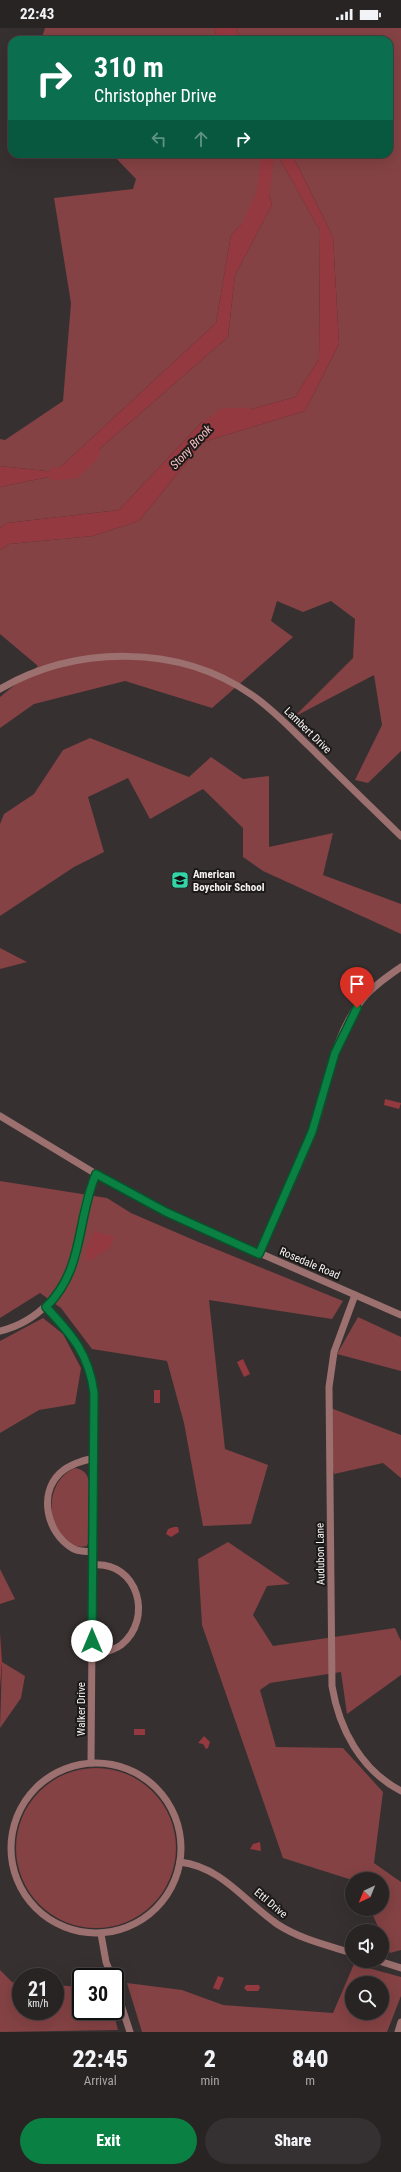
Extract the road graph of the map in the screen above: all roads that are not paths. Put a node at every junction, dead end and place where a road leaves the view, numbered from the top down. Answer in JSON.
{"nodes":[{"id":1,"x":0,"y":689,"type":"edge"},
{"id":2,"x":400,"y":835,"type":"edge"},
{"id":3,"x":401,"y":967,"type":"edge"},
{"id":4,"x":0,"y":1116,"type":"edge"},
{"id":5,"x":96,"y":1174,"type":"junction"},
{"id":6,"x":259,"y":1254,"type":"junction"},
{"id":7,"x":355,"y":1294,"type":"junction"},
{"id":8,"x":46,"y":1307,"type":"junction"},
{"id":9,"x":401,"y":1314,"type":"edge"},
{"id":10,"x":0,"y":1331,"type":"edge"},
{"id":11,"x":94,"y":1458,"type":"junction"},
{"id":12,"x":93,"y":1552,"type":"junction"},
{"id":13,"x":93,"y":1565,"type":"junction"},
{"id":14,"x":92,"y":1656,"type":"junction"},
{"id":15,"x":92,"y":1762,"type":"junction"},
{"id":16,"x":401,"y":1791,"type":"edge"},
{"id":17,"x":180,"y":1862,"type":"junction"},
{"id":18,"x":101,"y":1934,"type":"junction"},
{"id":19,"x":345,"y":1951,"type":"edge"},
{"id":20,"x":389,"y":1964,"type":"edge"},
{"id":21,"x":108,"y":1968,"type":"edge"},
{"id":22,"x":401,"y":1968,"type":"edge"},
{"id":23,"x":124,"y":2014,"type":"edge"},
{"id":24,"x":401,"y":2022,"type":"edge"},
{"id":25,"x":130,"y":2032,"type":"edge"},
{"id":26,"x":398,"y":2032,"type":"edge"}],
"edges":[{"from":1,"to":2,"type":"street","name":"Lambert Drive"},
{"from":3,"to":6,"type":"street"},
{"from":4,"to":5,"type":"street","name":"Rosedale Road"},
{"from":5,"to":6,"type":"street","name":"Rosedale Road"},
{"from":5,"to":8,"type":"street"},
{"from":6,"to":7,"type":"street","name":"Rosedale Road"},
{"from":7,"to":9,"type":"street","name":"Rosedale Road"},
{"from":7,"to":16,"type":"street","name":"Audubon Lane"},
{"from":8,"to":10,"type":"street"},
{"from":8,"to":11,"type":"street","name":"Walker Drive"},
{"from":11,"to":12,"type":"street","name":"Walker Drive"},
{"from":11,"to":12,"type":"street"},
{"from":12,"to":13,"type":"street","name":"Walker Drive"},
{"from":13,"to":14,"type":"street","name":"Walker Drive"},
{"from":13,"to":14,"type":"street"},
{"from":14,"to":15,"type":"street","name":"Walker Drive"},
{"from":15,"to":17,"type":"street"},
{"from":15,"to":18,"type":"street"},
{"from":17,"to":18,"type":"street"},
{"from":17,"to":19,"type":"street","name":"Ettl Drive"},
{"from":18,"to":21,"type":"street"},
{"from":20,"to":22,"type":"street"},
{"from":23,"to":25,"type":"street"},
{"from":24,"to":26,"type":"street"}]}
